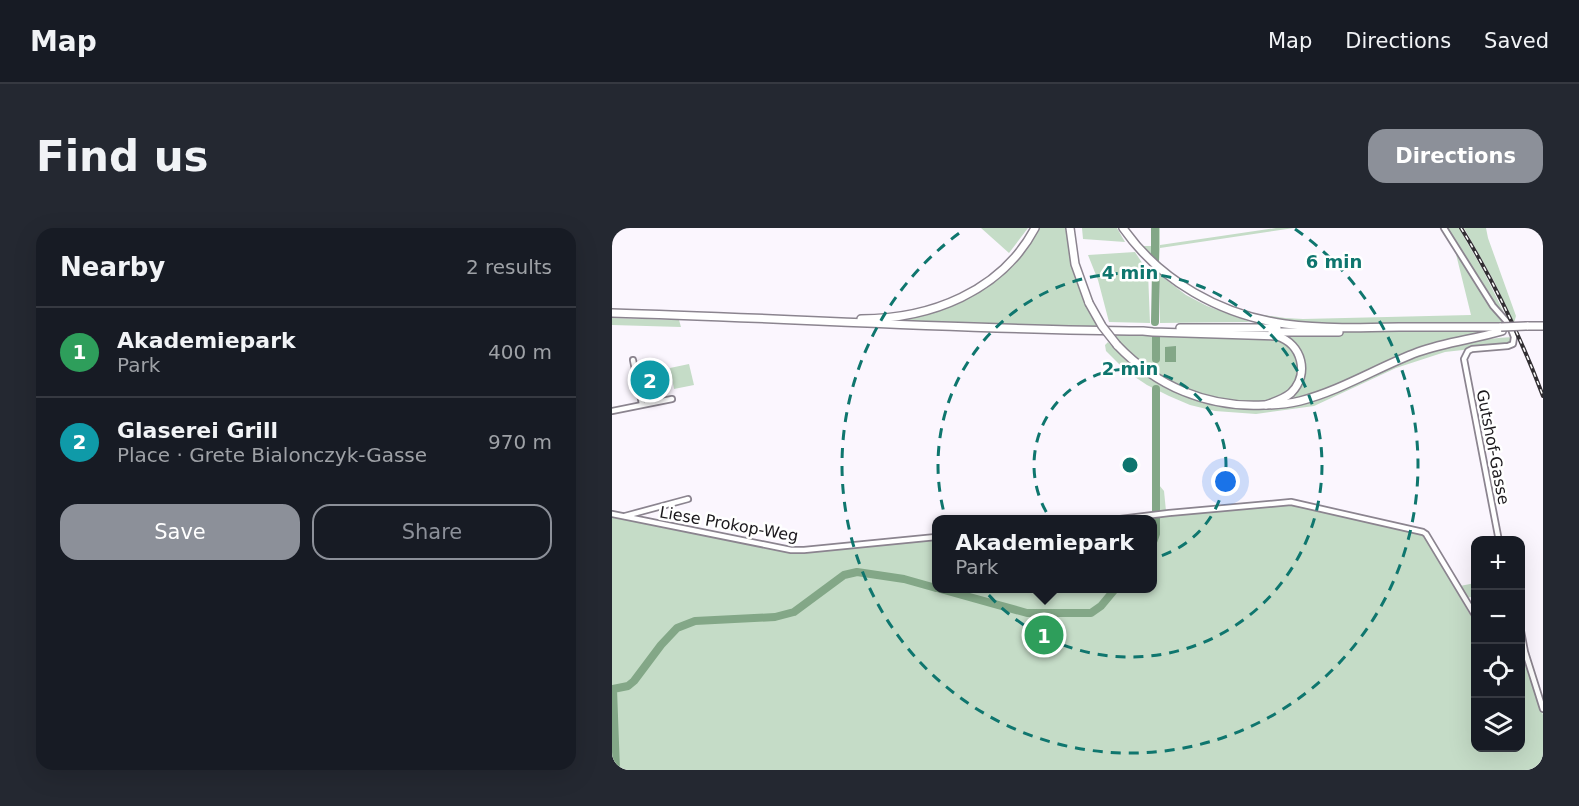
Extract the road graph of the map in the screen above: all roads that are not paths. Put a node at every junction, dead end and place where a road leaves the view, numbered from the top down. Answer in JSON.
{"nodes":[{"id":1,"x":1035,"y":228,"type":"edge"},
{"id":2,"x":1070,"y":228,"type":"edge"},
{"id":3,"x":1124,"y":228,"type":"edge"},
{"id":4,"x":1444,"y":228,"type":"edge"},
{"id":5,"x":612,"y":313,"type":"edge"},
{"id":6,"x":758,"y":318,"type":"junction"},
{"id":7,"x":1342,"y":328,"type":"junction"},
{"id":8,"x":1543,"y":328,"type":"edge"},
{"id":9,"x":1501,"y":329,"type":"junction"},
{"id":10,"x":1143,"y":331,"type":"junction"},
{"id":11,"x":1182,"y":333,"type":"junction"},
{"id":12,"x":633,"y":360,"type":"dead end"},
{"id":13,"x":672,"y":399,"type":"dead end"},
{"id":14,"x":642,"y":404,"type":"junction"},
{"id":15,"x":1266,"y":405,"type":"junction"},
{"id":16,"x":612,"y":411,"type":"edge"},
{"id":17,"x":688,"y":499,"type":"dead end"},
{"id":18,"x":612,"y":514,"type":"edge"},
{"id":19,"x":1153,"y":515,"type":"edge"},
{"id":20,"x":625,"y":516,"type":"junction"},
{"id":21,"x":1498,"y":536,"type":"edge"},
{"id":22,"x":932,"y":537,"type":"edge"},
{"id":23,"x":1471,"y":609,"type":"edge"},
{"id":24,"x":1523,"y":644,"type":"edge"},
{"id":25,"x":1543,"y":709,"type":"edge"}],
"edges":[{"from":1,"to":6,"type":"highway"},
{"from":2,"to":15,"type":"highway","bridge":true},
{"from":3,"to":7,"type":"highway"},
{"from":4,"to":21,"type":"street","name":"Gutshof-Gasse"},
{"from":5,"to":6,"type":"highway"},
{"from":6,"to":10,"type":"highway"},
{"from":7,"to":9,"type":"highway"},
{"from":7,"to":10,"type":"highway"},
{"from":8,"to":9,"type":"highway","bridge":true},
{"from":9,"to":11,"type":"highway"},
{"from":9,"to":15,"type":"highway"},
{"from":10,"to":11,"type":"highway"},
{"from":11,"to":15,"type":"highway"},
{"from":12,"to":14,"type":"street"},
{"from":13,"to":14,"type":"street"},
{"from":14,"to":16,"type":"street"},
{"from":17,"to":20,"type":"street","name":"Liese Prokop-Weg"},
{"from":18,"to":20,"type":"street","name":"Liese Prokop-Weg"},
{"from":19,"to":23,"type":"street"},
{"from":20,"to":22,"type":"street","name":"Liese Prokop-Weg"},
{"from":24,"to":25,"type":"street"}]}
